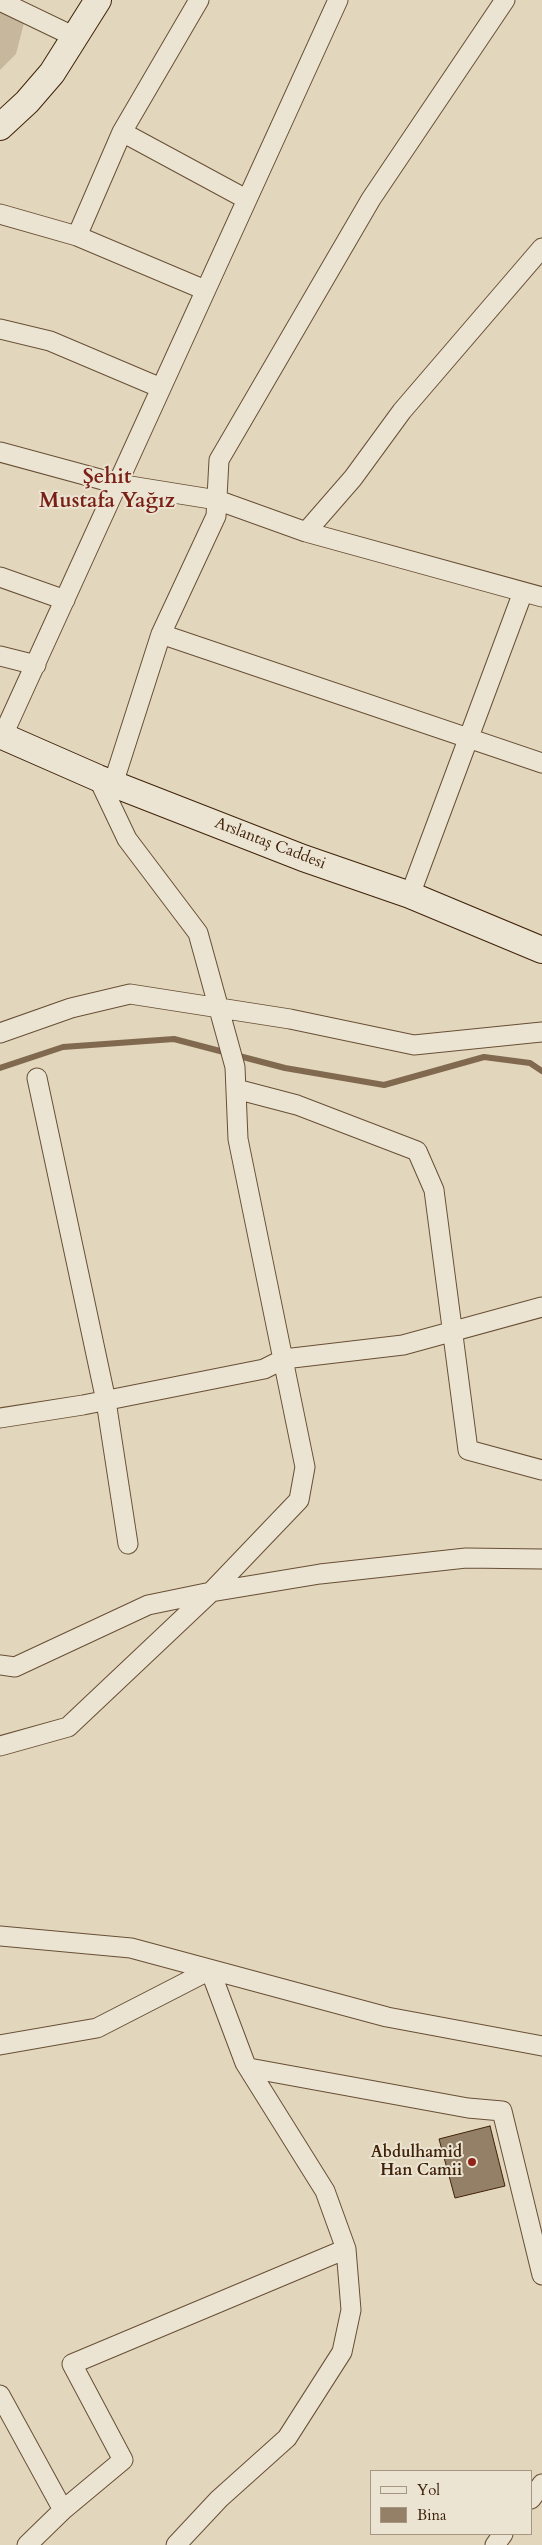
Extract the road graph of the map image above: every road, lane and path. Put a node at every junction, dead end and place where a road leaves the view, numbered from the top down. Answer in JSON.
{"nodes":[{"id":1,"x":98,"y":0,"type":"edge"},
{"id":2,"x":199,"y":0,"type":"edge"},
{"id":3,"x":338,"y":0,"type":"edge"},
{"id":4,"x":505,"y":0,"type":"edge"},
{"id":5,"x":0,"y":1,"type":"edge"},
{"id":6,"x":76,"y":38,"type":"junction"},
{"id":7,"x":0,"y":127,"type":"edge"},
{"id":8,"x":122,"y":132,"type":"junction"},
{"id":9,"x":246,"y":199,"type":"junction"},
{"id":10,"x":0,"y":214,"type":"edge"},
{"id":11,"x":76,"y":236,"type":"junction"},
{"id":12,"x":542,"y":248,"type":"edge"},
{"id":13,"x":205,"y":290,"type":"junction"},
{"id":14,"x":0,"y":329,"type":"edge"},
{"id":15,"x":161,"y":388,"type":"junction"},
{"id":16,"x":0,"y":452,"type":"edge"},
{"id":17,"x":118,"y":484,"type":"junction"},
{"id":18,"x":217,"y":500,"type":"junction"},
{"id":19,"x":306,"y":532,"type":"junction"},
{"id":20,"x":0,"y":576,"type":"edge"},
{"id":21,"x":523,"y":592,"type":"junction"},
{"id":22,"x":542,"y":597,"type":"edge"},
{"id":23,"x":65,"y":600,"type":"junction"},
{"id":24,"x":161,"y":634,"type":"junction"},
{"id":25,"x":0,"y":656,"type":"edge"},
{"id":26,"x":36,"y":665,"type":"junction"},
{"id":27,"x":2,"y":735,"type":"edge"},
{"id":28,"x":470,"y":738,"type":"junction"},
{"id":29,"x":542,"y":763,"type":"edge"},
{"id":30,"x":106,"y":781,"type":"junction"},
{"id":31,"x":410,"y":896,"type":"junction"},
{"id":32,"x":542,"y":950,"type":"edge"},
{"id":33,"x":219,"y":1015,"type":"junction"},
{"id":34,"x":542,"y":1032,"type":"edge"},
{"id":35,"x":0,"y":1034,"type":"edge"},
{"id":36,"x":37,"y":1078,"type":"dead end"},
{"id":37,"x":236,"y":1089,"type":"junction"},
{"id":38,"x":542,"y":1307,"type":"edge"},
{"id":39,"x":453,"y":1331,"type":"junction"},
{"id":40,"x":284,"y":1359,"type":"junction"},
{"id":41,"x":106,"y":1401,"type":"junction"},
{"id":42,"x":0,"y":1418,"type":"edge"},
{"id":43,"x":542,"y":1470,"type":"edge"},
{"id":44,"x":128,"y":1544,"type":"dead end"},
{"id":45,"x":542,"y":1558,"type":"edge"},
{"id":46,"x":211,"y":1592,"type":"junction"},
{"id":47,"x":0,"y":1665,"type":"edge"},
{"id":48,"x":0,"y":1746,"type":"edge"},
{"id":49,"x":0,"y":1936,"type":"edge"},
{"id":50,"x":210,"y":1970,"type":"junction"},
{"id":51,"x":0,"y":2045,"type":"edge"},
{"id":52,"x":542,"y":2046,"type":"edge"},
{"id":53,"x":249,"y":2068,"type":"junction"},
{"id":54,"x":346,"y":2249,"type":"junction"},
{"id":55,"x":542,"y":2275,"type":"edge"},
{"id":56,"x":0,"y":2395,"type":"edge"},
{"id":57,"x":542,"y":2484,"type":"edge"},
{"id":58,"x":532,"y":2498,"type":"edge"},
{"id":59,"x":63,"y":2510,"type":"junction"},
{"id":60,"x":27,"y":2545,"type":"edge"},
{"id":61,"x":176,"y":2545,"type":"edge"}],
"edges":[{"from":1,"to":6,"type":"main road"},
{"from":2,"to":8,"type":"street"},
{"from":3,"to":9,"type":"street"},
{"from":4,"to":18,"type":"street"},
{"from":5,"to":6,"type":"street"},
{"from":6,"to":7,"type":"main road"},
{"from":8,"to":9,"type":"street"},
{"from":8,"to":11,"type":"street"},
{"from":9,"to":13,"type":"street"},
{"from":10,"to":11,"type":"street"},
{"from":11,"to":13,"type":"street"},
{"from":12,"to":19,"type":"street"},
{"from":13,"to":15,"type":"street"},
{"from":14,"to":15,"type":"street"},
{"from":15,"to":17,"type":"street"},
{"from":16,"to":17,"type":"street"},
{"from":17,"to":18,"type":"street"},
{"from":17,"to":23,"type":"street"},
{"from":18,"to":19,"type":"street"},
{"from":18,"to":24,"type":"street"},
{"from":19,"to":21,"type":"street"},
{"from":20,"to":23,"type":"street"},
{"from":21,"to":22,"type":"street"},
{"from":21,"to":28,"type":"street"},
{"from":23,"to":26,"type":"street"},
{"from":24,"to":28,"type":"street"},
{"from":24,"to":30,"type":"street"},
{"from":25,"to":26,"type":"street"},
{"from":26,"to":27,"type":"street"},
{"from":27,"to":30,"type":"main road","name":"Arslantaş Caddesi"},
{"from":28,"to":29,"type":"street"},
{"from":28,"to":31,"type":"street"},
{"from":30,"to":31,"type":"main road","name":"Arslantaş Caddesi"},
{"from":30,"to":33,"type":"street"},
{"from":31,"to":32,"type":"main road","name":"Arslantaş Caddesi"},
{"from":33,"to":34,"type":"street"},
{"from":33,"to":35,"type":"street"},
{"from":33,"to":37,"type":"street"},
{"from":36,"to":41,"type":"street"},
{"from":37,"to":39,"type":"street"},
{"from":37,"to":40,"type":"street"},
{"from":38,"to":39,"type":"street"},
{"from":39,"to":40,"type":"street"},
{"from":39,"to":43,"type":"street"},
{"from":40,"to":41,"type":"street"},
{"from":40,"to":46,"type":"street"},
{"from":41,"to":42,"type":"street"},
{"from":41,"to":44,"type":"street"},
{"from":45,"to":46,"type":"street"},
{"from":46,"to":47,"type":"street"},
{"from":46,"to":48,"type":"street"},
{"from":49,"to":50,"type":"street"},
{"from":50,"to":51,"type":"street"},
{"from":50,"to":52,"type":"street"},
{"from":50,"to":53,"type":"street"},
{"from":53,"to":54,"type":"street"},
{"from":53,"to":55,"type":"street"},
{"from":54,"to":59,"type":"street"},
{"from":54,"to":61,"type":"street"},
{"from":56,"to":59,"type":"street"},
{"from":57,"to":58,"type":"street"},
{"from":59,"to":60,"type":"street"}]}
